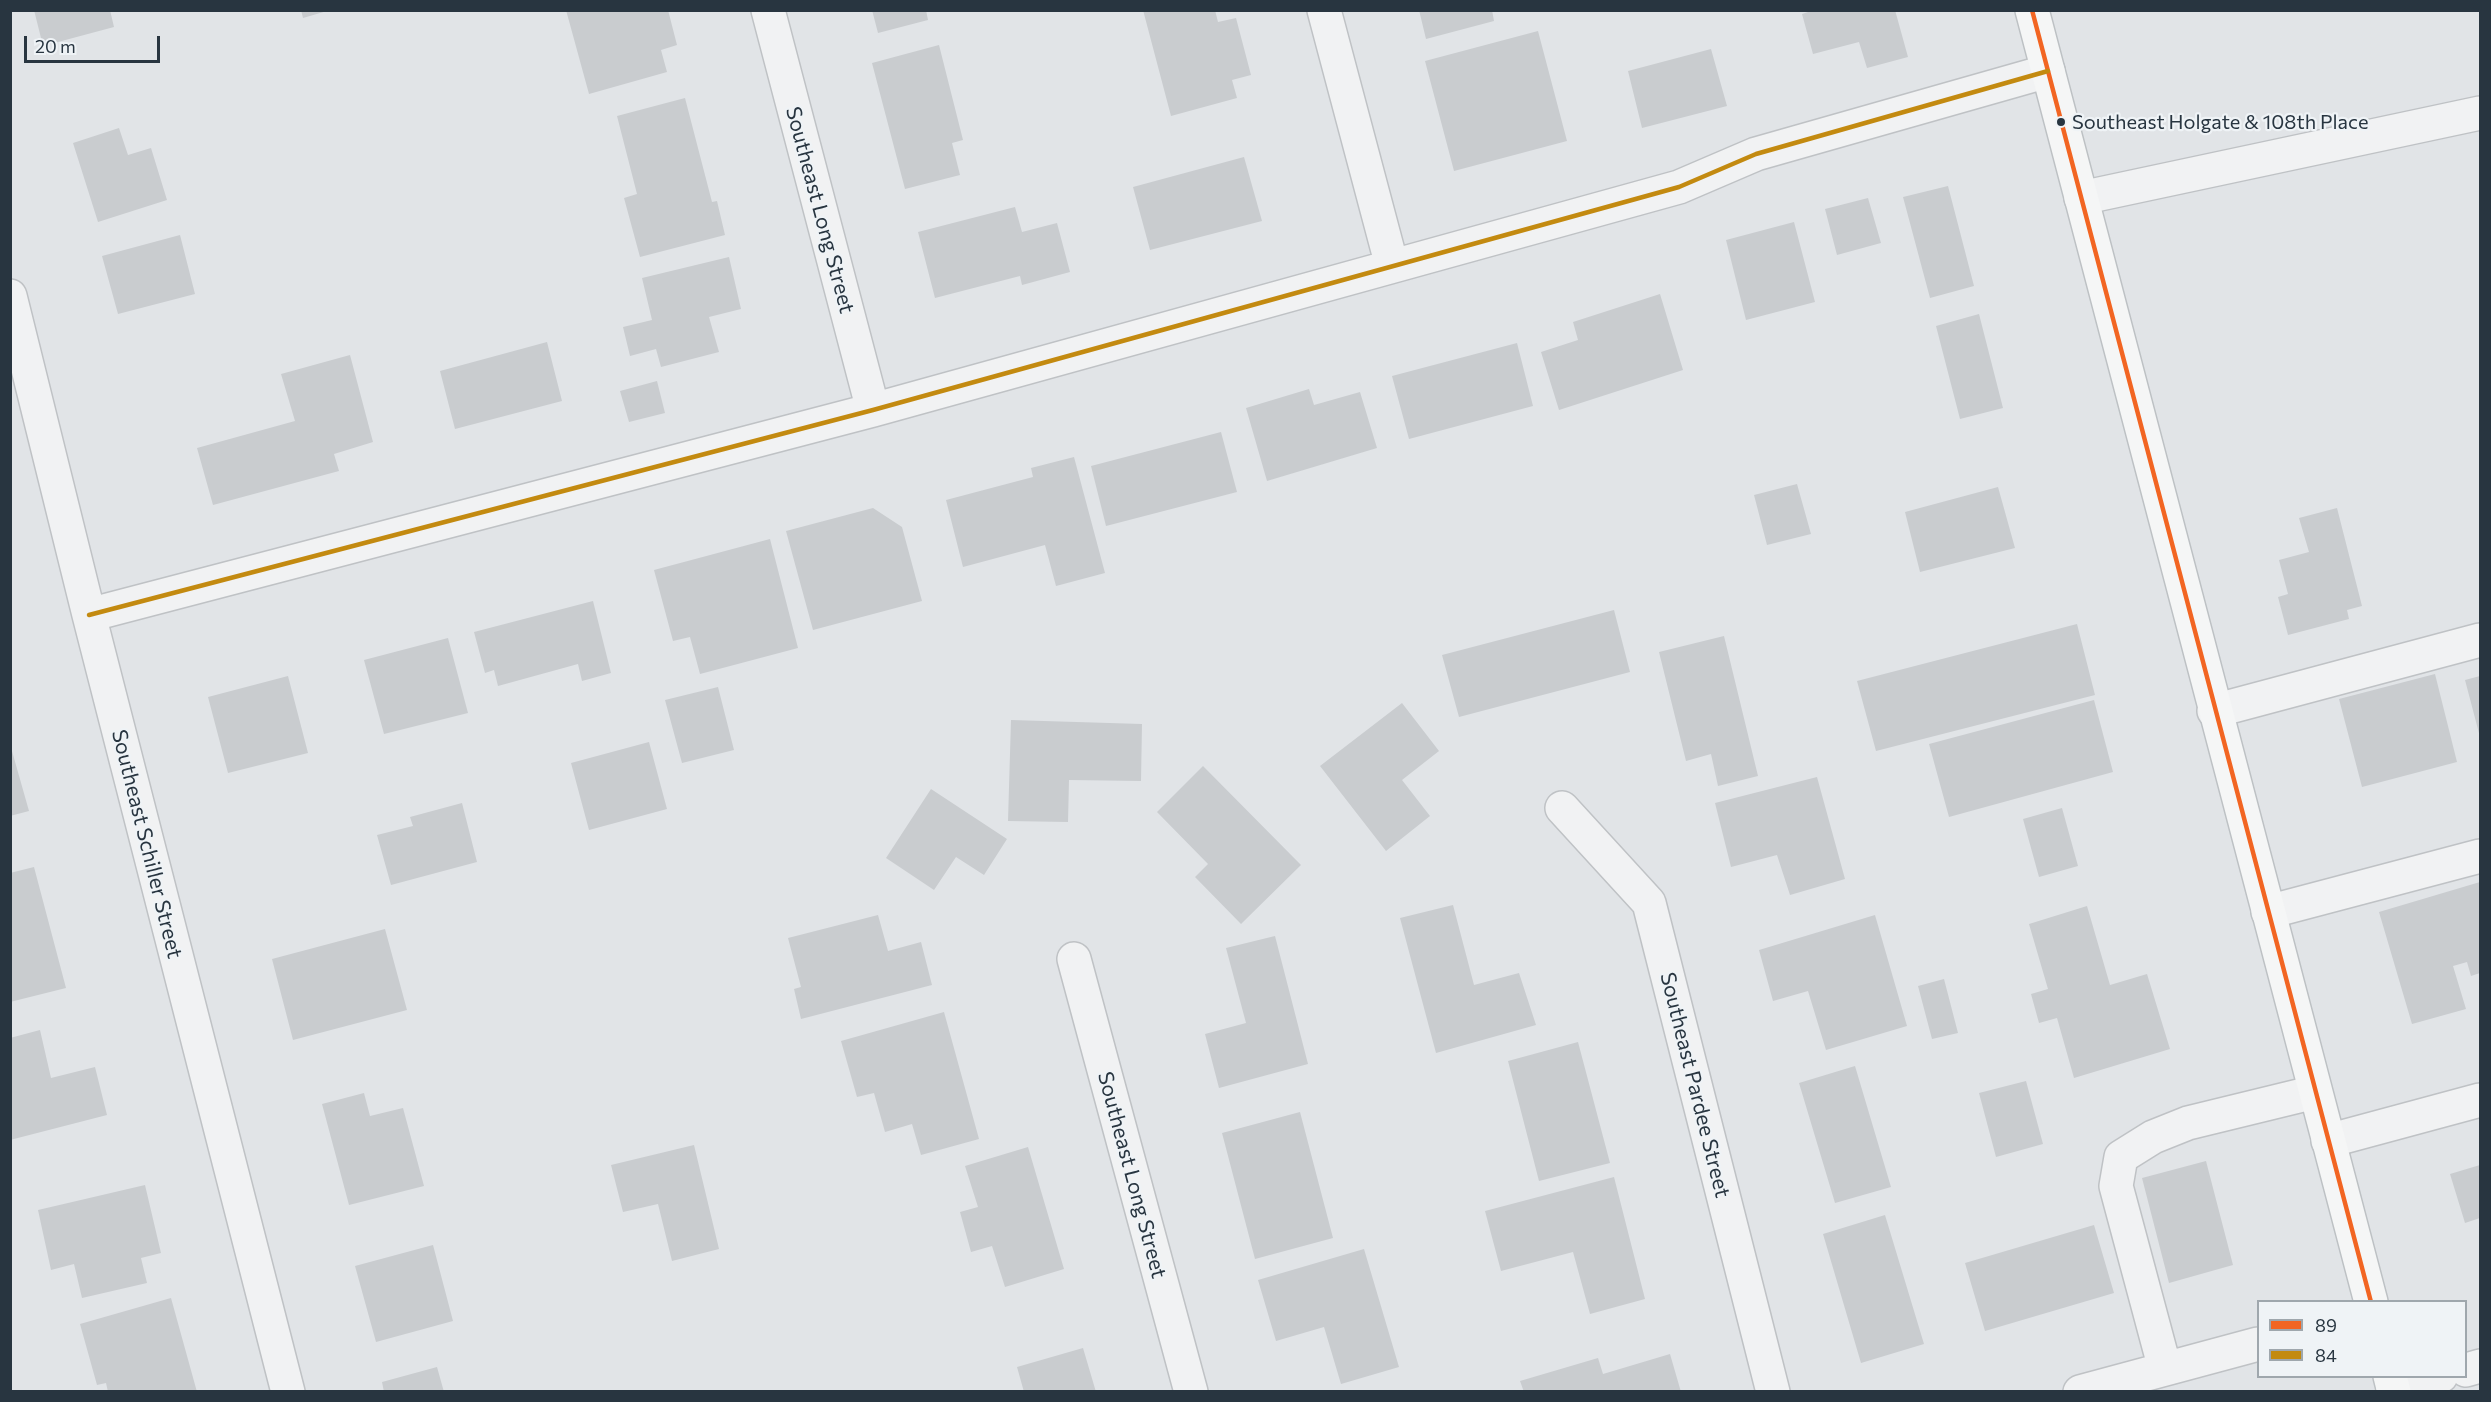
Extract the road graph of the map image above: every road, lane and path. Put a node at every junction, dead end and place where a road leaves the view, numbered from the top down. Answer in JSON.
{"nodes":[{"id":1,"x":768,"y":10,"type":"edge"},
{"id":2,"x":1324,"y":10,"type":"edge"},
{"id":3,"x":2032,"y":10,"type":"edge"},
{"id":4,"x":2048,"y":71,"type":"junction"},
{"id":5,"x":2481,"y":113,"type":"edge"},
{"id":6,"x":2081,"y":198,"type":"junction"},
{"id":7,"x":1392,"y":266,"type":"junction"},
{"id":8,"x":10,"y":296,"type":"edge"},
{"id":9,"x":873,"y":410,"type":"junction"},
{"id":10,"x":88,"y":615,"type":"junction"},
{"id":11,"x":2481,"y":640,"type":"edge"},
{"id":12,"x":2214,"y":711,"type":"junction"},
{"id":13,"x":1562,"y":808,"type":"dead end"},
{"id":14,"x":2481,"y":856,"type":"edge"},
{"id":15,"x":2268,"y":912,"type":"junction"},
{"id":16,"x":1074,"y":959,"type":"dead end"},
{"id":17,"x":2315,"y":1092,"type":"junction"},
{"id":18,"x":2481,"y":1100,"type":"edge"},
{"id":19,"x":2328,"y":1141,"type":"junction"},
{"id":20,"x":2370,"y":1300,"type":"edge"},
{"id":21,"x":2257,"y":1345,"type":"edge"},
{"id":22,"x":2165,"y":1369,"type":"junction"},
{"id":23,"x":2436,"y":1378,"type":"edge"},
{"id":24,"x":2392,"y":1386,"type":"edge"},
{"id":25,"x":288,"y":1392,"type":"edge"},
{"id":26,"x":1191,"y":1392,"type":"edge"},
{"id":27,"x":1773,"y":1392,"type":"edge"},
{"id":28,"x":2080,"y":1392,"type":"edge"}],
"edges":[{"from":1,"to":9,"type":"street","name":"Southeast Long Street"},
{"from":2,"to":7,"type":"street"},
{"from":3,"to":4,"type":"main road"},
{"from":4,"to":6,"type":"main road"},
{"from":4,"to":7,"type":"street"},
{"from":5,"to":6,"type":"street"},
{"from":6,"to":12,"type":"main road"},
{"from":7,"to":9,"type":"street"},
{"from":8,"to":10,"type":"street","name":"Southeast Schiller Street"},
{"from":9,"to":10,"type":"street"},
{"from":10,"to":25,"type":"street","name":"Southeast Schiller Street"},
{"from":11,"to":12,"type":"street"},
{"from":12,"to":15,"type":"main road"},
{"from":13,"to":27,"type":"street","name":"Southeast Pardee Street"},
{"from":14,"to":15,"type":"street"},
{"from":15,"to":17,"type":"main road"},
{"from":16,"to":26,"type":"street","name":"Southeast Long Street"},
{"from":17,"to":19,"type":"main road"},
{"from":17,"to":22,"type":"street"},
{"from":18,"to":19,"type":"street"},
{"from":19,"to":20,"type":"main road"},
{"from":21,"to":22,"type":"street"},
{"from":22,"to":28,"type":"street"},
{"from":23,"to":24,"type":"street"}]}
